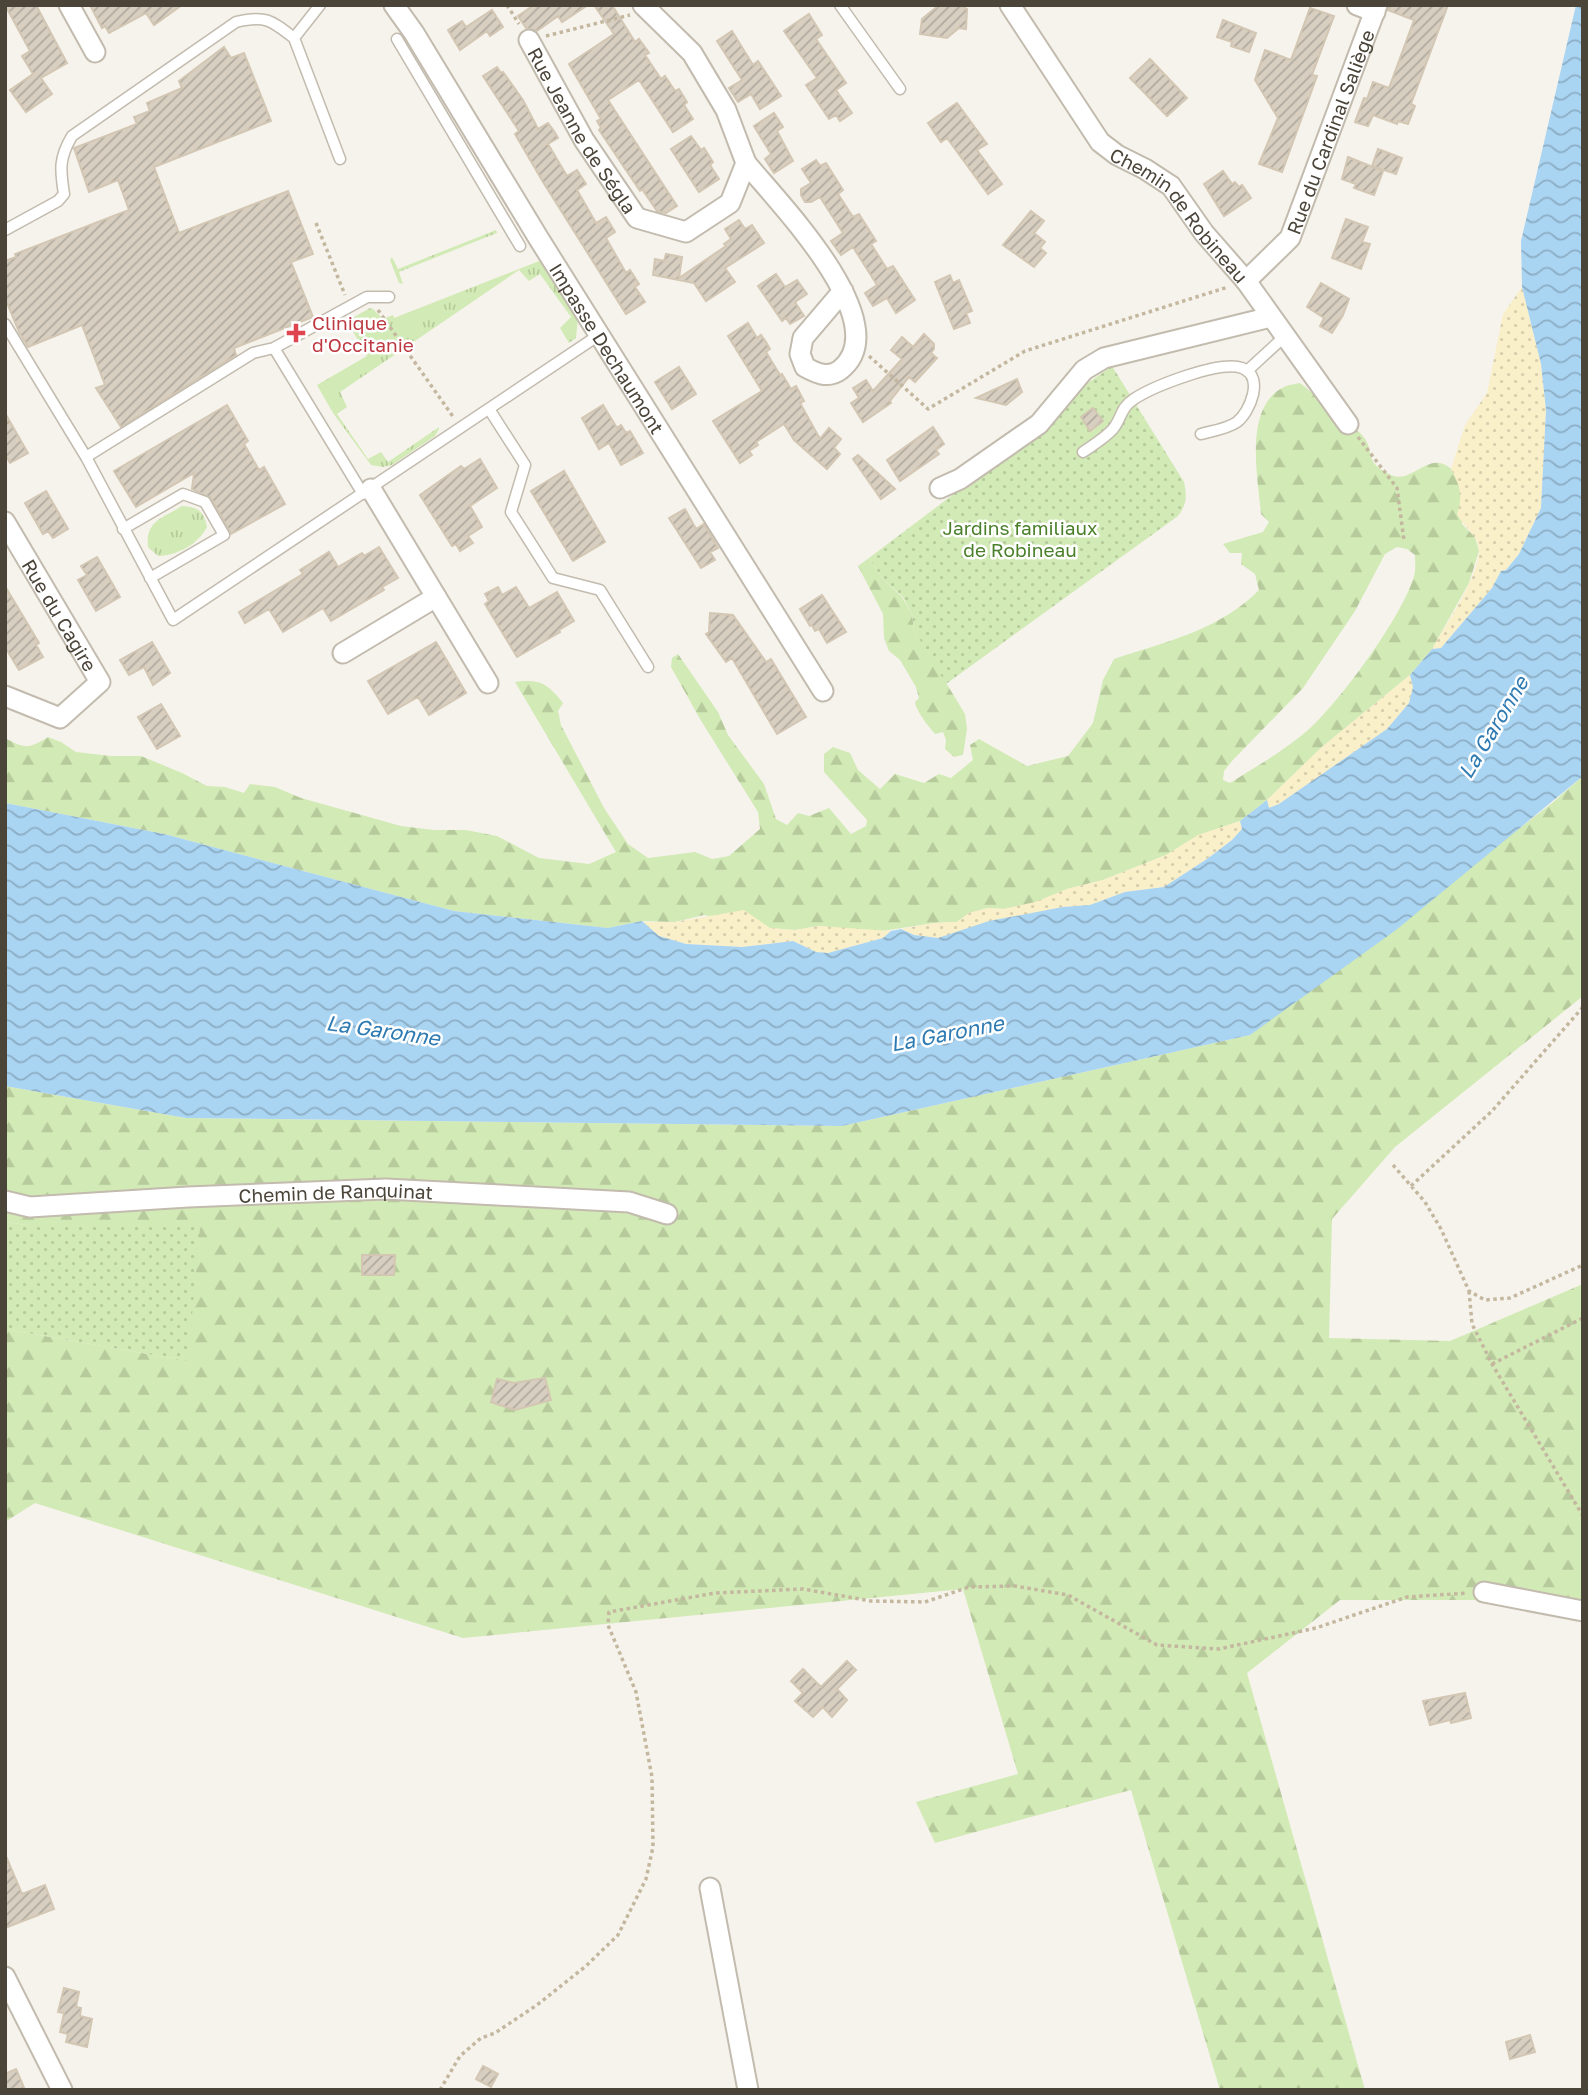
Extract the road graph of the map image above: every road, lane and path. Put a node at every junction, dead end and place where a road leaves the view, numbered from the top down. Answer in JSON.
{"nodes":[{"id":1,"x":69,"y":5,"type":"edge"},
{"id":2,"x":320,"y":5,"type":"edge"},
{"id":3,"x":394,"y":5,"type":"edge"},
{"id":4,"x":507,"y":5,"type":"edge"},
{"id":5,"x":840,"y":5,"type":"edge"},
{"id":6,"x":1010,"y":5,"type":"edge"},
{"id":7,"x":1369,"y":7,"type":"edge"},
{"id":8,"x":645,"y":8,"type":"edge"},
{"id":9,"x":294,"y":38,"type":"junction"},
{"id":10,"x":397,"y":39,"type":"dead end"},
{"id":11,"x":529,"y":40,"type":"junction"},
{"id":12,"x":95,"y":52,"type":"dead end"},
{"id":13,"x":900,"y":89,"type":"dead end"},
{"id":14,"x":340,"y":159,"type":"dead end"},
{"id":15,"x":746,"y":163,"type":"junction"},
{"id":16,"x":316,"y":223,"type":"dead end"},
{"id":17,"x":5,"y":230,"type":"edge"},
{"id":18,"x":520,"y":246,"type":"dead end"},
{"id":19,"x":1246,"y":281,"type":"junction"},
{"id":20,"x":844,"y":291,"type":"junction"},
{"id":21,"x":389,"y":297,"type":"dead end"},
{"id":22,"x":373,"y":306,"type":"dead end"},
{"id":23,"x":350,"y":307,"type":"junction"},
{"id":24,"x":1271,"y":317,"type":"junction"},
{"id":25,"x":5,"y":324,"type":"edge"},
{"id":26,"x":599,"y":335,"type":"junction"},
{"id":27,"x":1285,"y":336,"type":"junction"},
{"id":28,"x":856,"y":345,"type":"junction"},
{"id":29,"x":274,"y":348,"type":"junction"},
{"id":30,"x":1247,"y":370,"type":"junction"},
{"id":31,"x":489,"y":409,"type":"junction"},
{"id":32,"x":455,"y":419,"type":"dead end"},
{"id":33,"x":1348,"y":424,"type":"joint"},
{"id":34,"x":1201,"y":434,"type":"dead end"},
{"id":35,"x":1083,"y":452,"type":"dead end"},
{"id":36,"x":86,"y":457,"type":"junction"},
{"id":37,"x":940,"y":488,"type":"dead end"},
{"id":38,"x":367,"y":492,"type":"junction"},
{"id":39,"x":5,"y":522,"type":"edge"},
{"id":40,"x":123,"y":529,"type":"junction"},
{"id":41,"x":1404,"y":540,"type":"dead end"},
{"id":42,"x":150,"y":578,"type":"junction"},
{"id":43,"x":436,"y":597,"type":"junction"},
{"id":44,"x":343,"y":653,"type":"dead end"},
{"id":45,"x":648,"y":667,"type":"dead end"},
{"id":46,"x":488,"y":683,"type":"dead end"},
{"id":47,"x":823,"y":691,"type":"dead end"},
{"id":48,"x":5,"y":696,"type":"edge"},
{"id":49,"x":1583,"y":1007,"type":"edge"},
{"id":50,"x":1392,"y":1166,"type":"dead end"},
{"id":51,"x":1411,"y":1186,"type":"junction"},
{"id":52,"x":5,"y":1201,"type":"edge"},
{"id":53,"x":667,"y":1214,"type":"dead end"},
{"id":54,"x":1583,"y":1265,"type":"edge"},
{"id":55,"x":1469,"y":1291,"type":"junction"},
{"id":56,"x":1583,"y":1318,"type":"edge"},
{"id":57,"x":1492,"y":1364,"type":"junction"},
{"id":58,"x":1583,"y":1516,"type":"edge"},
{"id":59,"x":1484,"y":1592,"type":"joint"},
{"id":60,"x":1583,"y":1611,"type":"edge"},
{"id":61,"x":710,"y":1888,"type":"dead end"},
{"id":62,"x":5,"y":1977,"type":"edge"},
{"id":63,"x":62,"y":2090,"type":"edge"},
{"id":64,"x":440,"y":2090,"type":"edge"},
{"id":65,"x":748,"y":2090,"type":"edge"}],
"edges":[{"from":1,"to":12,"type":"street"},
{"from":2,"to":9,"type":"lane"},
{"from":3,"to":26,"type":"street","name":"Impasse Dechaumont"},
{"from":4,"to":11,"type":"path"},
{"from":5,"to":13,"type":"lane"},
{"from":6,"to":19,"type":"street","name":"Chemin de Robineau"},
{"from":7,"to":19,"type":"street","name":"Rue du Cardinal Saliège"},
{"from":8,"to":11,"type":"path"},
{"from":8,"to":15,"type":"street"},
{"from":9,"to":14,"type":"lane"},
{"from":9,"to":17,"type":"lane"},
{"from":10,"to":18,"type":"lane"},
{"from":11,"to":15,"type":"street","name":"Rue Jeanne de Ségla"},
{"from":15,"to":20,"type":"street"},
{"from":16,"to":23,"type":"path"},
{"from":19,"to":24,"type":"street","name":"Chemin de Robineau"},
{"from":19,"to":28,"type":"path"},
{"from":20,"to":28,"type":"street"},
{"from":20,"to":28,"type":"street"},
{"from":21,"to":23,"type":"lane"},
{"from":22,"to":32,"type":"path"},
{"from":23,"to":29,"type":"lane"},
{"from":24,"to":27,"type":"street","name":"Chemin de Robineau"},
{"from":24,"to":37,"type":"street"},
{"from":25,"to":36,"type":"lane"},
{"from":26,"to":31,"type":"lane"},
{"from":26,"to":47,"type":"street","name":"Impasse Dechaumont"},
{"from":27,"to":30,"type":"lane"},
{"from":27,"to":33,"type":"street","name":"Chemin de Robineau"},
{"from":29,"to":36,"type":"lane"},
{"from":29,"to":38,"type":"lane"},
{"from":30,"to":34,"type":"lane"},
{"from":30,"to":35,"type":"lane"},
{"from":31,"to":38,"type":"lane"},
{"from":31,"to":45,"type":"lane"},
{"from":33,"to":41,"type":"path"},
{"from":36,"to":40,"type":"lane"},
{"from":38,"to":42,"type":"lane"},
{"from":38,"to":43,"type":"street"},
{"from":39,"to":48,"type":"street","name":"Rue du Cagire"},
{"from":40,"to":42,"type":"lane"},
{"from":40,"to":42,"type":"lane"},
{"from":43,"to":44,"type":"street"},
{"from":43,"to":46,"type":"street"},
{"from":49,"to":51,"type":"path"},
{"from":50,"to":51,"type":"path"},
{"from":51,"to":55,"type":"path"},
{"from":52,"to":53,"type":"street","name":"Chemin de Ranquinat"},
{"from":54,"to":55,"type":"path"},
{"from":55,"to":57,"type":"path"},
{"from":56,"to":57,"type":"path"},
{"from":57,"to":58,"type":"path"},
{"from":59,"to":60,"type":"street"},
{"from":59,"to":64,"type":"path"},
{"from":61,"to":65,"type":"street"},
{"from":62,"to":63,"type":"street"}]}
